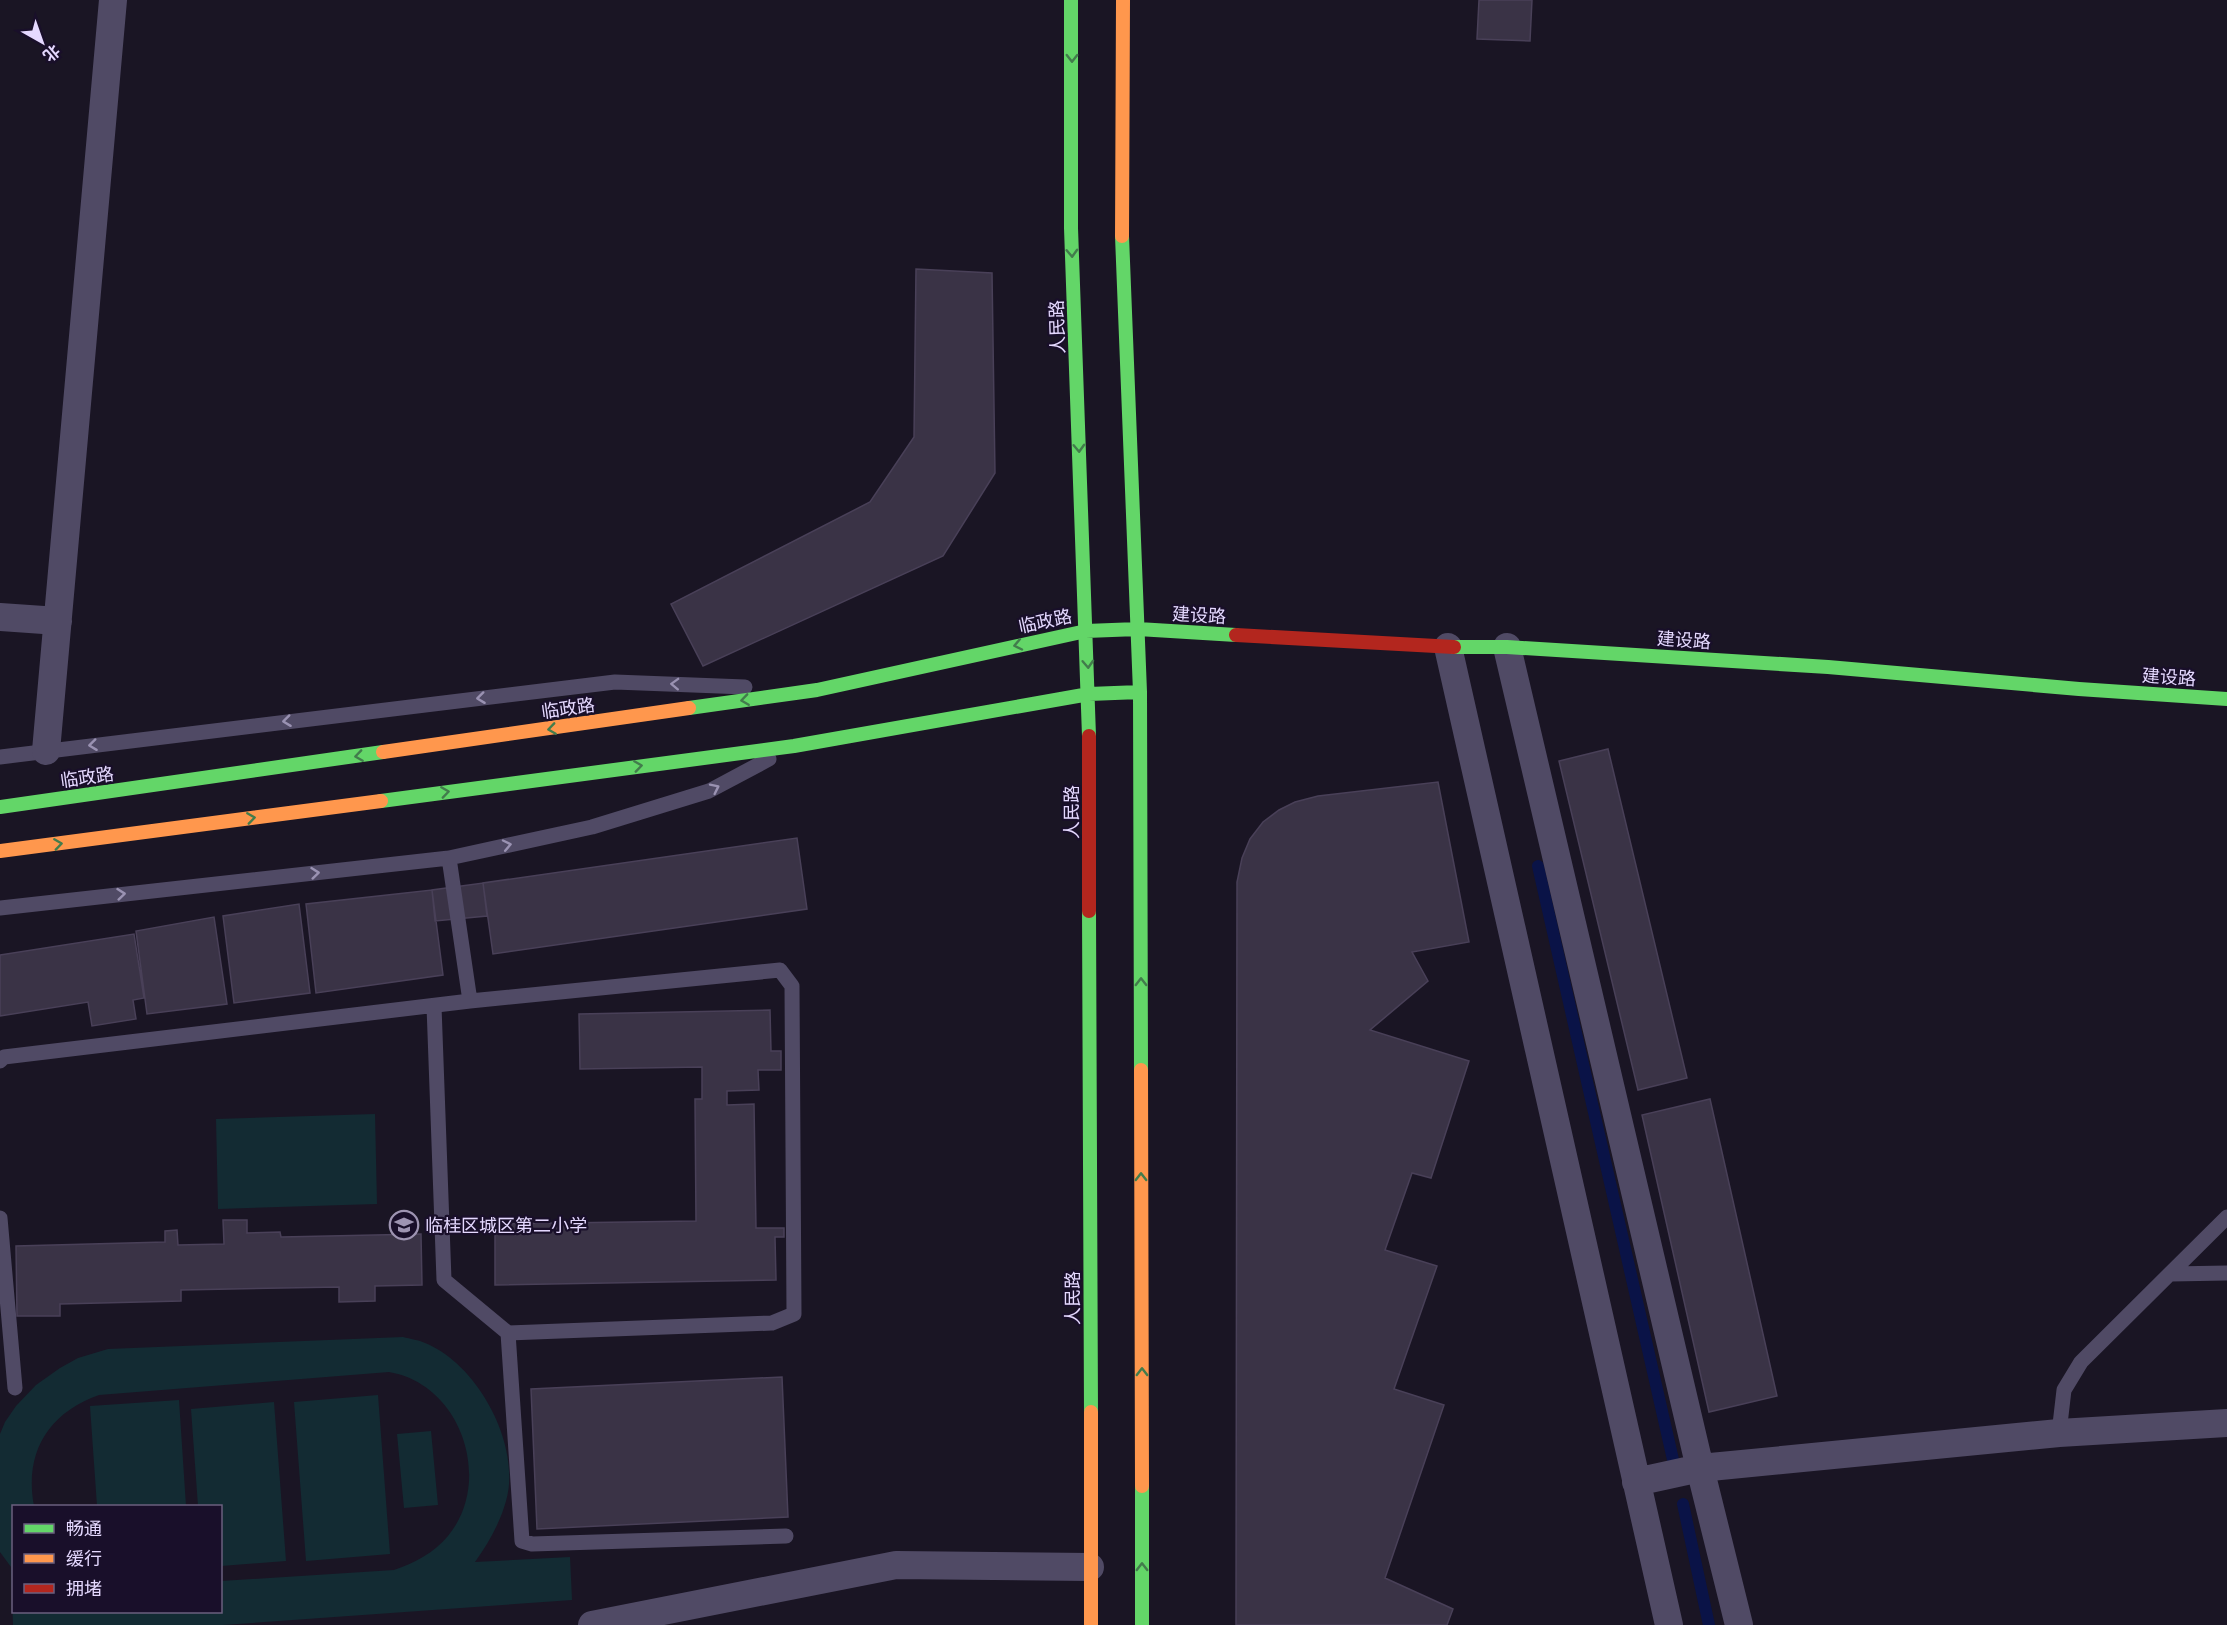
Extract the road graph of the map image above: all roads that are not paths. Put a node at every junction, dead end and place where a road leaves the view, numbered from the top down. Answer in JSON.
{"nodes":[{"id":1,"x":113,"y":0,"type":"edge"},
{"id":2,"x":1071,"y":0,"type":"edge"},
{"id":3,"x":1123,"y":0,"type":"edge"},
{"id":4,"x":0,"y":617,"type":"edge"},
{"id":5,"x":58,"y":621,"type":"junction"},
{"id":6,"x":1138,"y":629,"type":"junction"},
{"id":7,"x":1086,"y":631,"type":"junction"},
{"id":8,"x":1448,"y":646,"type":"junction"},
{"id":9,"x":1507,"y":647,"type":"junction"},
{"id":10,"x":817,"y":690,"type":"junction"},
{"id":11,"x":1140,"y":692,"type":"junction"},
{"id":12,"x":1089,"y":694,"type":"junction"},
{"id":13,"x":2227,"y":699,"type":"edge"},
{"id":14,"x":794,"y":746,"type":"junction"},
{"id":15,"x":46,"y":751,"type":"junction"},
{"id":16,"x":0,"y":757,"type":"edge"},
{"id":17,"x":0,"y":807,"type":"edge"},
{"id":18,"x":0,"y":851,"type":"edge"},
{"id":19,"x":449,"y":858,"type":"junction"},
{"id":20,"x":0,"y":908,"type":"edge"},
{"id":21,"x":470,"y":1001,"type":"junction"},
{"id":22,"x":434,"y":1006,"type":"junction"},
{"id":23,"x":0,"y":1060,"type":"edge"},
{"id":24,"x":2227,"y":1217,"type":"edge"},
{"id":25,"x":0,"y":1218,"type":"edge"},
{"id":26,"x":2227,"y":1273,"type":"edge"},
{"id":27,"x":2171,"y":1274,"type":"junction"},
{"id":28,"x":508,"y":1333,"type":"junction"},
{"id":29,"x":15,"y":1388,"type":"dead end"},
{"id":30,"x":2227,"y":1424,"type":"edge"},
{"id":31,"x":2059,"y":1433,"type":"junction"},
{"id":32,"x":1700,"y":1468,"type":"junction"},
{"id":33,"x":1636,"y":1482,"type":"junction"},
{"id":34,"x":786,"y":1536,"type":"dead end"},
{"id":35,"x":1090,"y":1567,"type":"junction"},
{"id":36,"x":592,"y":1625,"type":"edge"},
{"id":37,"x":1090,"y":1625,"type":"edge"},
{"id":38,"x":1142,"y":1625,"type":"edge"},
{"id":39,"x":1669,"y":1625,"type":"edge"},
{"id":40,"x":1739,"y":1625,"type":"edge"}],
"edges":[{"from":1,"to":5,"type":"street"},
{"from":2,"to":7,"type":"main road","name":"人民路","one_way":true},
{"from":3,"to":6,"type":"main road"},
{"from":4,"to":5,"type":"street"},
{"from":5,"to":15,"type":"street"},
{"from":6,"to":7,"type":"main road","name":"临政路"},
{"from":6,"to":8,"type":"main road","name":"建设路"},
{"from":6,"to":11,"type":"main road"},
{"from":7,"to":10,"type":"main road","name":"临政路","one_way":true},
{"from":7,"to":12,"type":"main road","name":"人民路","one_way":true},
{"from":8,"to":9,"type":"main road","name":"建设路"},
{"from":8,"to":33,"type":"street"},
{"from":9,"to":13,"type":"main road","name":"建设路"},
{"from":9,"to":32,"type":"street"},
{"from":10,"to":15,"type":"lane","one_way":true},
{"from":10,"to":17,"type":"main road","name":"临政路","one_way":true},
{"from":11,"to":12,"type":"main road"},
{"from":38,"to":11,"type":"main road","one_way":true},
{"from":12,"to":14,"type":"main road"},
{"from":12,"to":35,"type":"main road","name":"人民路"},
{"from":18,"to":14,"type":"main road","one_way":true},
{"from":19,"to":14,"type":"lane","one_way":true},
{"from":15,"to":16,"type":"lane"},
{"from":20,"to":19,"type":"lane","one_way":true},
{"from":19,"to":21,"type":"lane"},
{"from":21,"to":22,"type":"lane"},
{"from":21,"to":28,"type":"lane"},
{"from":22,"to":23,"type":"lane"},
{"from":22,"to":28,"type":"lane"},
{"from":24,"to":27,"type":"lane"},
{"from":25,"to":29,"type":"lane"},
{"from":26,"to":27,"type":"lane"},
{"from":27,"to":31,"type":"lane"},
{"from":28,"to":34,"type":"lane"},
{"from":30,"to":31,"type":"street"},
{"from":31,"to":32,"type":"street"},
{"from":32,"to":33,"type":"street"},
{"from":32,"to":40,"type":"street"},
{"from":33,"to":39,"type":"street"},
{"from":35,"to":36,"type":"street"},
{"from":35,"to":37,"type":"main road","name":"人民路"}]}
